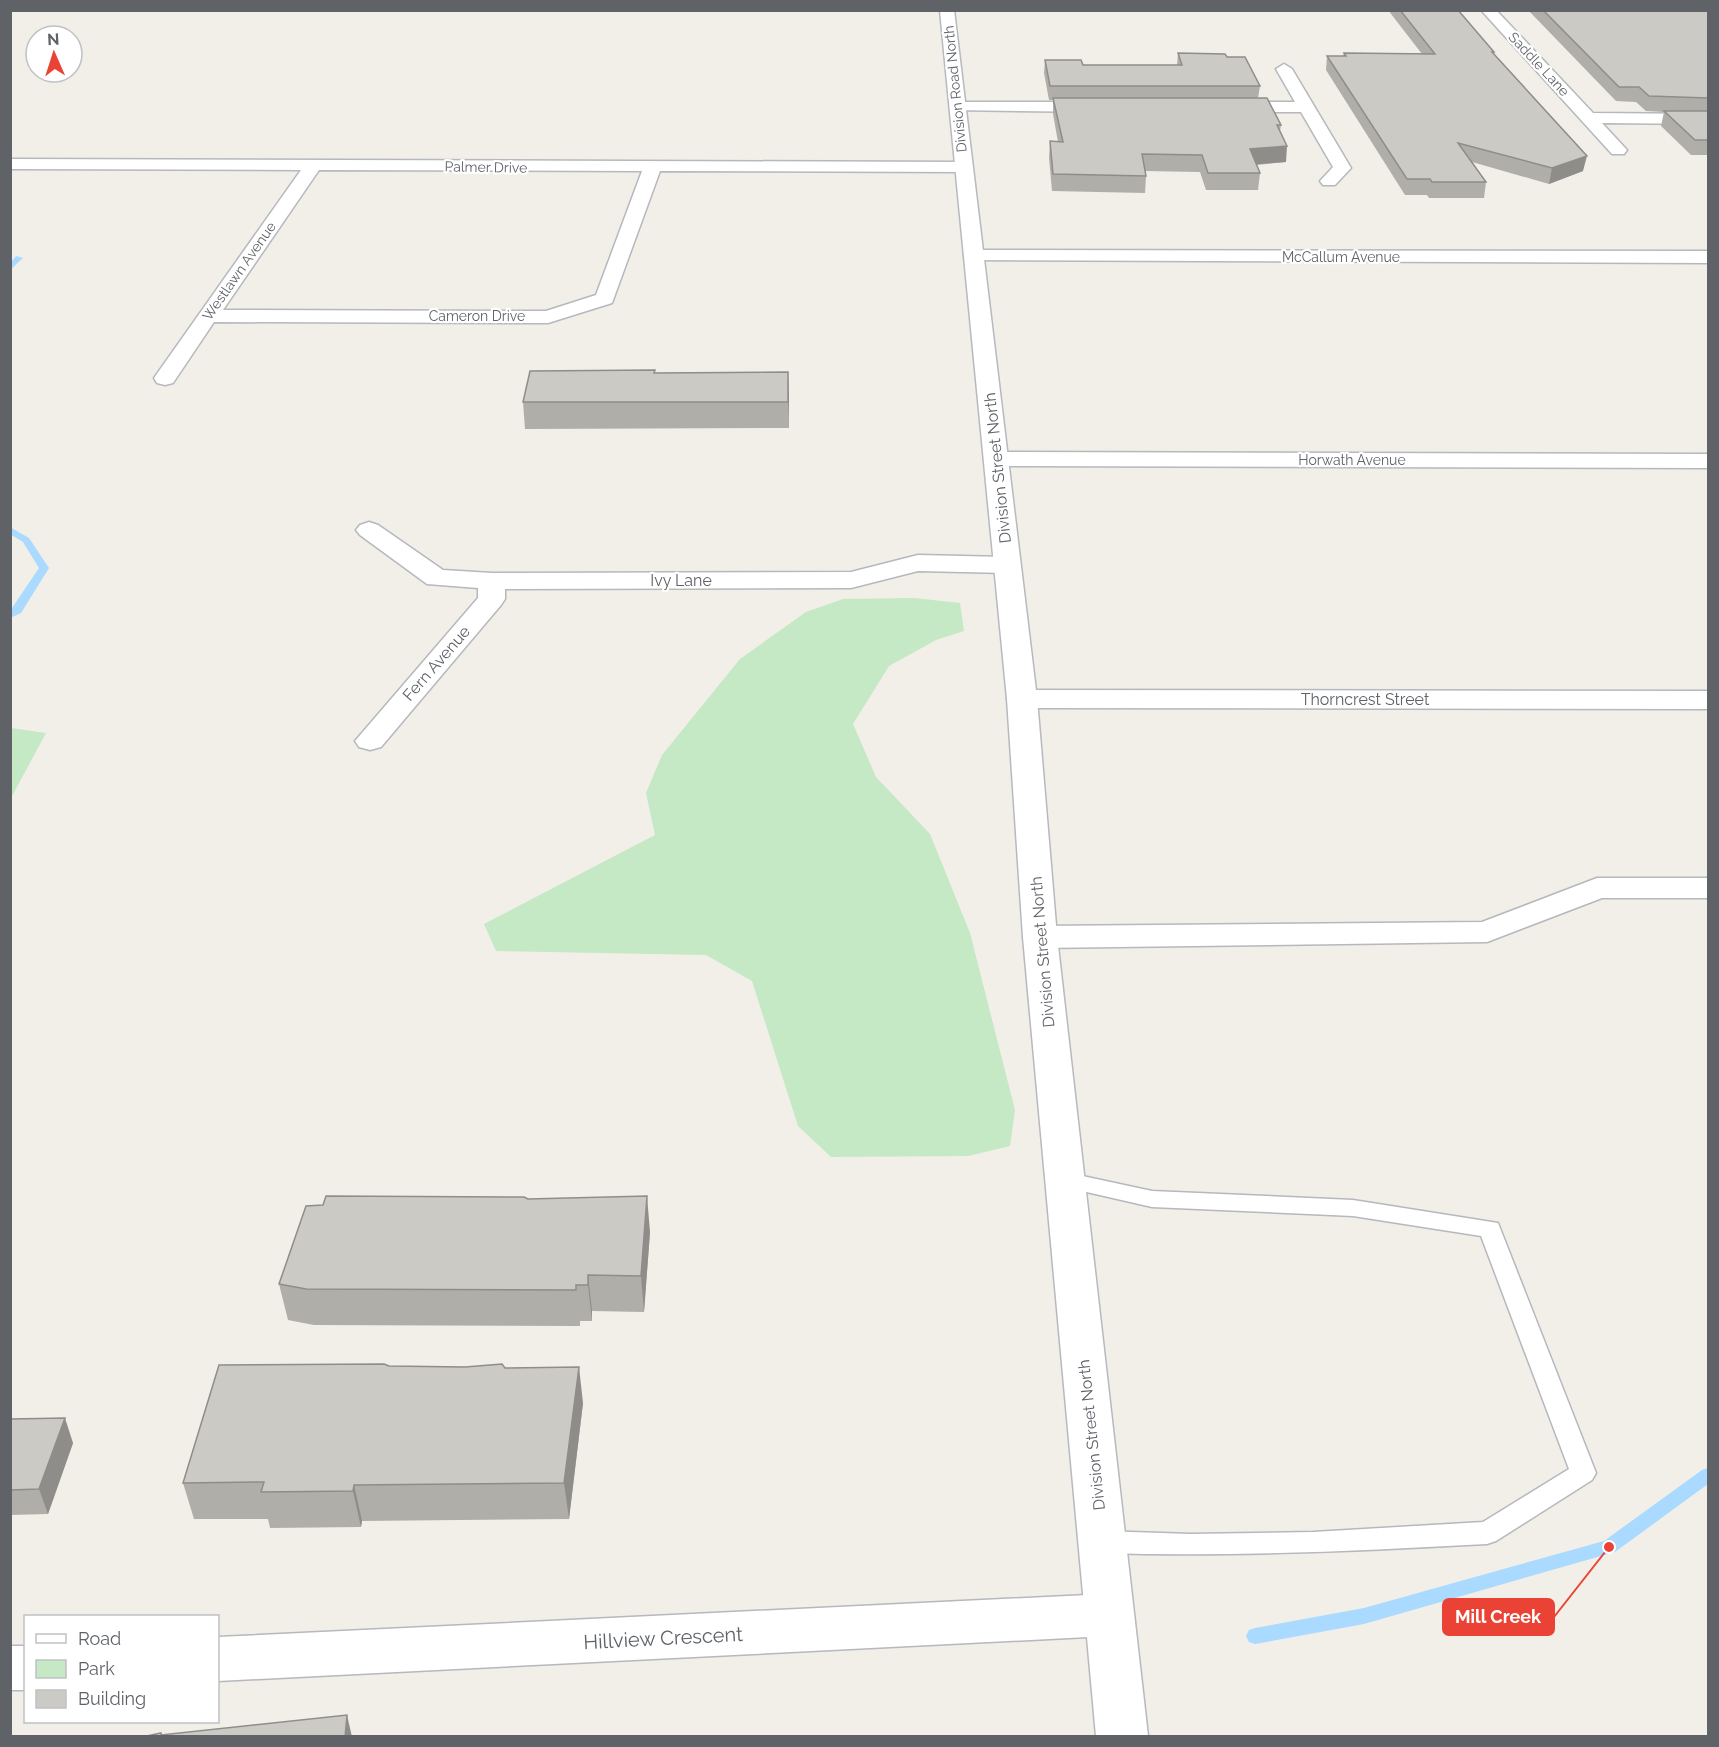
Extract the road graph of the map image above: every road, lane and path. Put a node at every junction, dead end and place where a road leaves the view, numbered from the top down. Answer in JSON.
{"nodes":[{"id":1,"x":947,"y":10,"type":"edge"},
{"id":2,"x":1488,"y":10,"type":"edge"},
{"id":3,"x":1284,"y":69,"type":"dead end"},
{"id":4,"x":958,"y":106,"type":"junction"},
{"id":5,"x":1108,"y":107,"type":"edge"},
{"id":6,"x":1213,"y":107,"type":"edge"},
{"id":7,"x":1307,"y":107,"type":"junction"},
{"id":8,"x":1589,"y":118,"type":"junction"},
{"id":9,"x":1708,"y":119,"type":"edge"},
{"id":10,"x":1618,"y":150,"type":"dead end"},
{"id":11,"x":10,"y":164,"type":"edge"},
{"id":12,"x":314,"y":165,"type":"junction"},
{"id":13,"x":962,"y":167,"type":"junction"},
{"id":14,"x":652,"y":168,"type":"junction"},
{"id":15,"x":1329,"y":181,"type":"dead end"},
{"id":16,"x":974,"y":256,"type":"junction"},
{"id":17,"x":1708,"y":257,"type":"edge"},
{"id":18,"x":207,"y":316,"type":"junction"},
{"id":19,"x":165,"y":378,"type":"dead end"},
{"id":20,"x":996,"y":459,"type":"junction"},
{"id":21,"x":1708,"y":461,"type":"edge"},
{"id":22,"x":369,"y":530,"type":"dead end"},
{"id":23,"x":1007,"y":565,"type":"junction"},
{"id":24,"x":492,"y":581,"type":"junction"},
{"id":25,"x":1022,"y":699,"type":"junction"},
{"id":26,"x":1708,"y":700,"type":"edge"},
{"id":27,"x":369,"y":741,"type":"dead end"},
{"id":28,"x":1708,"y":888,"type":"edge"},
{"id":29,"x":1040,"y":937,"type":"junction"},
{"id":30,"x":1064,"y":1180,"type":"junction"},
{"id":31,"x":1102,"y":1542,"type":"junction"},
{"id":32,"x":1108,"y":1615,"type":"junction"},
{"id":33,"x":219,"y":1659,"type":"edge"},
{"id":34,"x":1122,"y":1737,"type":"edge"}],
"edges":[{"from":1,"to":4,"type":"street","name":"Division Road North"},
{"from":2,"to":8,"type":"street","name":"Saddle Lane"},
{"from":3,"to":7,"type":"street"},
{"from":4,"to":5,"type":"street"},
{"from":4,"to":13,"type":"street","name":"Division Road North"},
{"from":6,"to":7,"type":"street"},
{"from":7,"to":15,"type":"street"},
{"from":8,"to":9,"type":"street"},
{"from":8,"to":10,"type":"street","name":"Saddle Lane"},
{"from":11,"to":12,"type":"street","name":"Palmer Drive"},
{"from":12,"to":14,"type":"street","name":"Palmer Drive"},
{"from":12,"to":18,"type":"street","name":"Westlawn Avenue"},
{"from":13,"to":14,"type":"street","name":"Palmer Drive"},
{"from":13,"to":16,"type":"street","name":"Division Street North"},
{"from":14,"to":18,"type":"street","name":"Cameron Drive"},
{"from":16,"to":17,"type":"street","name":"McCallum Avenue"},
{"from":16,"to":20,"type":"street","name":"Division Street North"},
{"from":18,"to":19,"type":"street","name":"Westlawn Avenue"},
{"from":20,"to":21,"type":"street","name":"Horwath Avenue"},
{"from":20,"to":23,"type":"street","name":"Division Street North"},
{"from":22,"to":24,"type":"street","name":"Ivy Lane"},
{"from":23,"to":24,"type":"street","name":"Ivy Lane"},
{"from":23,"to":25,"type":"street","name":"Division Street North"},
{"from":24,"to":27,"type":"street","name":"Fern Avenue"},
{"from":25,"to":26,"type":"street","name":"Thorncrest Street"},
{"from":25,"to":29,"type":"street","name":"Division Street North"},
{"from":28,"to":29,"type":"street"},
{"from":29,"to":30,"type":"street","name":"Division Street North"},
{"from":30,"to":31,"type":"street","name":"Division Street North"},
{"from":30,"to":31,"type":"lane"},
{"from":31,"to":32,"type":"street","name":"Division Street North"},
{"from":32,"to":33,"type":"street","name":"Hillview Crescent"},
{"from":32,"to":34,"type":"street","name":"Division Street North"}]}
